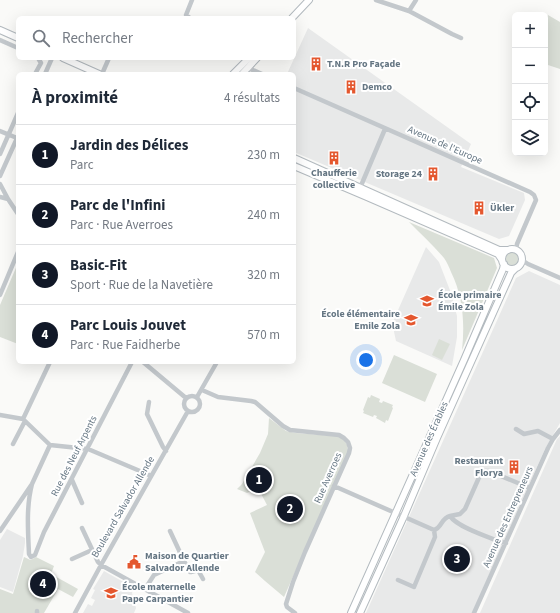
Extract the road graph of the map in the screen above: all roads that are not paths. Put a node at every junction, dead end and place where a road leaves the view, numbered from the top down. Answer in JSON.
{"nodes":[{"id":1,"x":192,"y":0,"type":"edge"},
{"id":2,"x":376,"y":0,"type":"edge"},
{"id":3,"x":416,"y":0,"type":"edge"},
{"id":4,"x":307,"y":1,"type":"edge"},
{"id":5,"x":409,"y":11,"type":"junction"},
{"id":6,"x":187,"y":16,"type":"edge"},
{"id":7,"x":294,"y":16,"type":"edge"},
{"id":8,"x":0,"y":30,"type":"edge"},
{"id":9,"x":16,"y":37,"type":"edge"},
{"id":10,"x":461,"y":38,"type":"dead end"},
{"id":11,"x":0,"y":40,"type":"edge"},
{"id":12,"x":16,"y":47,"type":"edge"},
{"id":13,"x":39,"y":60,"type":"edge"},
{"id":14,"x":51,"y":60,"type":"edge"},
{"id":15,"x":68,"y":60,"type":"edge"},
{"id":16,"x":108,"y":60,"type":"edge"},
{"id":17,"x":247,"y":60,"type":"edge"},
{"id":18,"x":255,"y":60,"type":"edge"},
{"id":19,"x":248,"y":68,"type":"junction"},
{"id":20,"x":36,"y":72,"type":"edge"},
{"id":21,"x":46,"y":72,"type":"edge"},
{"id":22,"x":95,"y":72,"type":"edge"},
{"id":23,"x":101,"y":72,"type":"edge"},
{"id":24,"x":235,"y":72,"type":"edge"},
{"id":25,"x":244,"y":72,"type":"edge"},
{"id":26,"x":257,"y":72,"type":"edge"},
{"id":27,"x":296,"y":89,"type":"edge"},
{"id":28,"x":16,"y":117,"type":"edge"},
{"id":29,"x":385,"y":129,"type":"junction"},
{"id":30,"x":0,"y":131,"type":"edge"},
{"id":31,"x":8,"y":135,"type":"junction"},
{"id":32,"x":16,"y":137,"type":"edge"},
{"id":33,"x":16,"y":139,"type":"edge"},
{"id":34,"x":0,"y":154,"type":"edge"},
{"id":35,"x":296,"y":159,"type":"edge"},
{"id":36,"x":296,"y":167,"type":"edge"},
{"id":37,"x":0,"y":176,"type":"edge"},
{"id":38,"x":0,"y":184,"type":"edge"},
{"id":39,"x":360,"y":188,"type":"junction"},
{"id":40,"x":0,"y":197,"type":"edge"},
{"id":41,"x":8,"y":199,"type":"junction"},
{"id":42,"x":16,"y":211,"type":"edge"},
{"id":43,"x":508,"y":250,"type":"junction"},
{"id":44,"x":516,"y":250,"type":"junction"},
{"id":45,"x":16,"y":257,"type":"edge"},
{"id":46,"x":522,"y":260,"type":"junction"},
{"id":47,"x":503,"y":262,"type":"junction"},
{"id":48,"x":515,"y":269,"type":"junction"},
{"id":49,"x":560,"y":278,"type":"edge"},
{"id":50,"x":0,"y":295,"type":"edge"},
{"id":51,"x":49,"y":364,"type":"edge"},
{"id":52,"x":131,"y":364,"type":"edge"},
{"id":53,"x":145,"y":364,"type":"edge"},
{"id":54,"x":217,"y":364,"type":"edge"},
{"id":55,"x":202,"y":390,"type":"junction"},
{"id":56,"x":197,"y":397,"type":"junction"},
{"id":57,"x":186,"y":398,"type":"junction"},
{"id":58,"x":149,"y":402,"type":"dead end"},
{"id":59,"x":188,"y":411,"type":"junction"},
{"id":60,"x":0,"y":415,"type":"edge"},
{"id":61,"x":24,"y":420,"type":"junction"},
{"id":62,"x":516,"y":429,"type":"dead end"},
{"id":63,"x":560,"y":430,"type":"edge"},
{"id":64,"x":553,"y":439,"type":"junction"},
{"id":65,"x":13,"y":444,"type":"dead end"},
{"id":66,"x":50,"y":445,"type":"junction"},
{"id":67,"x":88,"y":449,"type":"junction"},
{"id":68,"x":166,"y":451,"type":"junction"},
{"id":69,"x":150,"y":476,"type":"junction"},
{"id":70,"x":72,"y":480,"type":"junction"},
{"id":71,"x":32,"y":484,"type":"junction"},
{"id":72,"x":334,"y":486,"type":"junction"},
{"id":73,"x":530,"y":488,"type":"junction"},
{"id":74,"x":82,"y":503,"type":"dead end"},
{"id":75,"x":396,"y":513,"type":"junction"},
{"id":76,"x":404,"y":516,"type":"junction"},
{"id":77,"x":450,"y":516,"type":"junction"},
{"id":78,"x":82,"y":528,"type":"dead end"},
{"id":79,"x":434,"y":530,"type":"junction"},
{"id":80,"x":0,"y":531,"type":"edge"},
{"id":81,"x":170,"y":531,"type":"dead end"},
{"id":82,"x":506,"y":543,"type":"junction"},
{"id":83,"x":92,"y":550,"type":"junction"},
{"id":84,"x":72,"y":559,"type":"dead end"},
{"id":85,"x":184,"y":561,"type":"junction"},
{"id":86,"x":101,"y":564,"type":"junction"},
{"id":87,"x":203,"y":579,"type":"dead end"},
{"id":88,"x":398,"y":580,"type":"dead end"},
{"id":89,"x":145,"y":589,"type":"junction"},
{"id":90,"x":75,"y":613,"type":"edge"},
{"id":91,"x":188,"y":613,"type":"edge"},
{"id":92,"x":295,"y":613,"type":"edge"},
{"id":93,"x":351,"y":613,"type":"edge"},
{"id":94,"x":360,"y":613,"type":"edge"},
{"id":95,"x":474,"y":613,"type":"edge"}],
"edges":[{"from":1,"to":6,"type":"street"},
{"from":2,"to":5,"type":"street"},
{"from":3,"to":5,"type":"street"},
{"from":4,"to":7,"type":"main road"},
{"from":5,"to":10,"type":"street"},
{"from":8,"to":9,"type":"main road"},
{"from":11,"to":12,"type":"street"},
{"from":13,"to":20,"type":"street"},
{"from":14,"to":21,"type":"street"},
{"from":15,"to":22,"type":"main road"},
{"from":16,"to":23,"type":"street"},
{"from":17,"to":24,"type":"main road"},
{"from":18,"to":19,"type":"main road"},
{"from":19,"to":25,"type":"main road"},
{"from":19,"to":26,"type":"street"},
{"from":27,"to":29,"type":"street","name":"Avenue de l'Europe"},
{"from":28,"to":31,"type":"street"},
{"from":29,"to":39,"type":"street"},
{"from":29,"to":44,"type":"street","name":"Avenue de l'Europe"},
{"from":30,"to":31,"type":"street"},
{"from":31,"to":32,"type":"street"},
{"from":31,"to":34,"type":"street"},
{"from":33,"to":37,"type":"street"},
{"from":35,"to":39,"type":"main road"},
{"from":36,"to":47,"type":"main road"},
{"from":38,"to":41,"type":"street"},
{"from":39,"to":43,"type":"main road"},
{"from":40,"to":41,"type":"street"},
{"from":41,"to":42,"type":"street"},
{"from":43,"to":44,"type":"main road"},
{"from":43,"to":47,"type":"main road"},
{"from":44,"to":46,"type":"main road"},
{"from":45,"to":50,"type":"street"},
{"from":46,"to":48,"type":"main road"},
{"from":46,"to":49,"type":"street"},
{"from":47,"to":48,"type":"main road"},
{"from":47,"to":75,"type":"main road","name":"Avenue des Érables"},
{"from":48,"to":76,"type":"main road","name":"Avenue des Érables"},
{"from":51,"to":61,"type":"street"},
{"from":52,"to":67,"type":"street","name":"Rue des Neuf Arpents"},
{"from":53,"to":57,"type":"street"},
{"from":54,"to":55,"type":"street"},
{"from":55,"to":56,"type":"street"},
{"from":55,"to":72,"type":"street","name":"Rue Averroes"},
{"from":56,"to":57,"type":"street"},
{"from":56,"to":59,"type":"street"},
{"from":57,"to":59,"type":"street"},
{"from":58,"to":68,"type":"street"},
{"from":59,"to":68,"type":"street","name":"Boulevard Salvador Allende"},
{"from":60,"to":61,"type":"street"},
{"from":61,"to":65,"type":"street"},
{"from":61,"to":66,"type":"street"},
{"from":62,"to":64,"type":"street"},
{"from":63,"to":64,"type":"street","name":"Avenue des Entrepreneurs"},
{"from":64,"to":73,"type":"street","name":"Avenue des Entrepreneurs"},
{"from":66,"to":67,"type":"street"},
{"from":66,"to":71,"type":"street"},
{"from":67,"to":69,"type":"street"},
{"from":67,"to":70,"type":"street","name":"Rue des Neuf Arpents"},
{"from":68,"to":69,"type":"street","name":"Boulevard Salvador Allende"},
{"from":69,"to":86,"type":"street","name":"Boulevard Salvador Allende"},
{"from":70,"to":71,"type":"street","name":"Rue des Neuf Arpents"},
{"from":70,"to":74,"type":"street"},
{"from":71,"to":80,"type":"street"},
{"from":72,"to":75,"type":"street"},
{"from":72,"to":92,"type":"street","name":"Rue Averroes"},
{"from":73,"to":77,"type":"street"},
{"from":73,"to":82,"type":"street","name":"Avenue des Entrepreneurs"},
{"from":75,"to":76,"type":"street"},
{"from":75,"to":93,"type":"main road","name":"Avenue des Érables"},
{"from":76,"to":79,"type":"street"},
{"from":76,"to":94,"type":"main road","name":"Avenue des Érables"},
{"from":77,"to":79,"type":"street"},
{"from":77,"to":82,"type":"street"},
{"from":78,"to":83,"type":"street"},
{"from":79,"to":88,"type":"street"},
{"from":81,"to":85,"type":"street"},
{"from":82,"to":95,"type":"street","name":"Avenue des Entrepreneurs"},
{"from":83,"to":84,"type":"street"},
{"from":83,"to":86,"type":"street"},
{"from":85,"to":87,"type":"street"},
{"from":85,"to":89,"type":"street"},
{"from":86,"to":89,"type":"street"},
{"from":86,"to":90,"type":"street","name":"Boulevard Salvador Allende"},
{"from":89,"to":91,"type":"street"}]}
